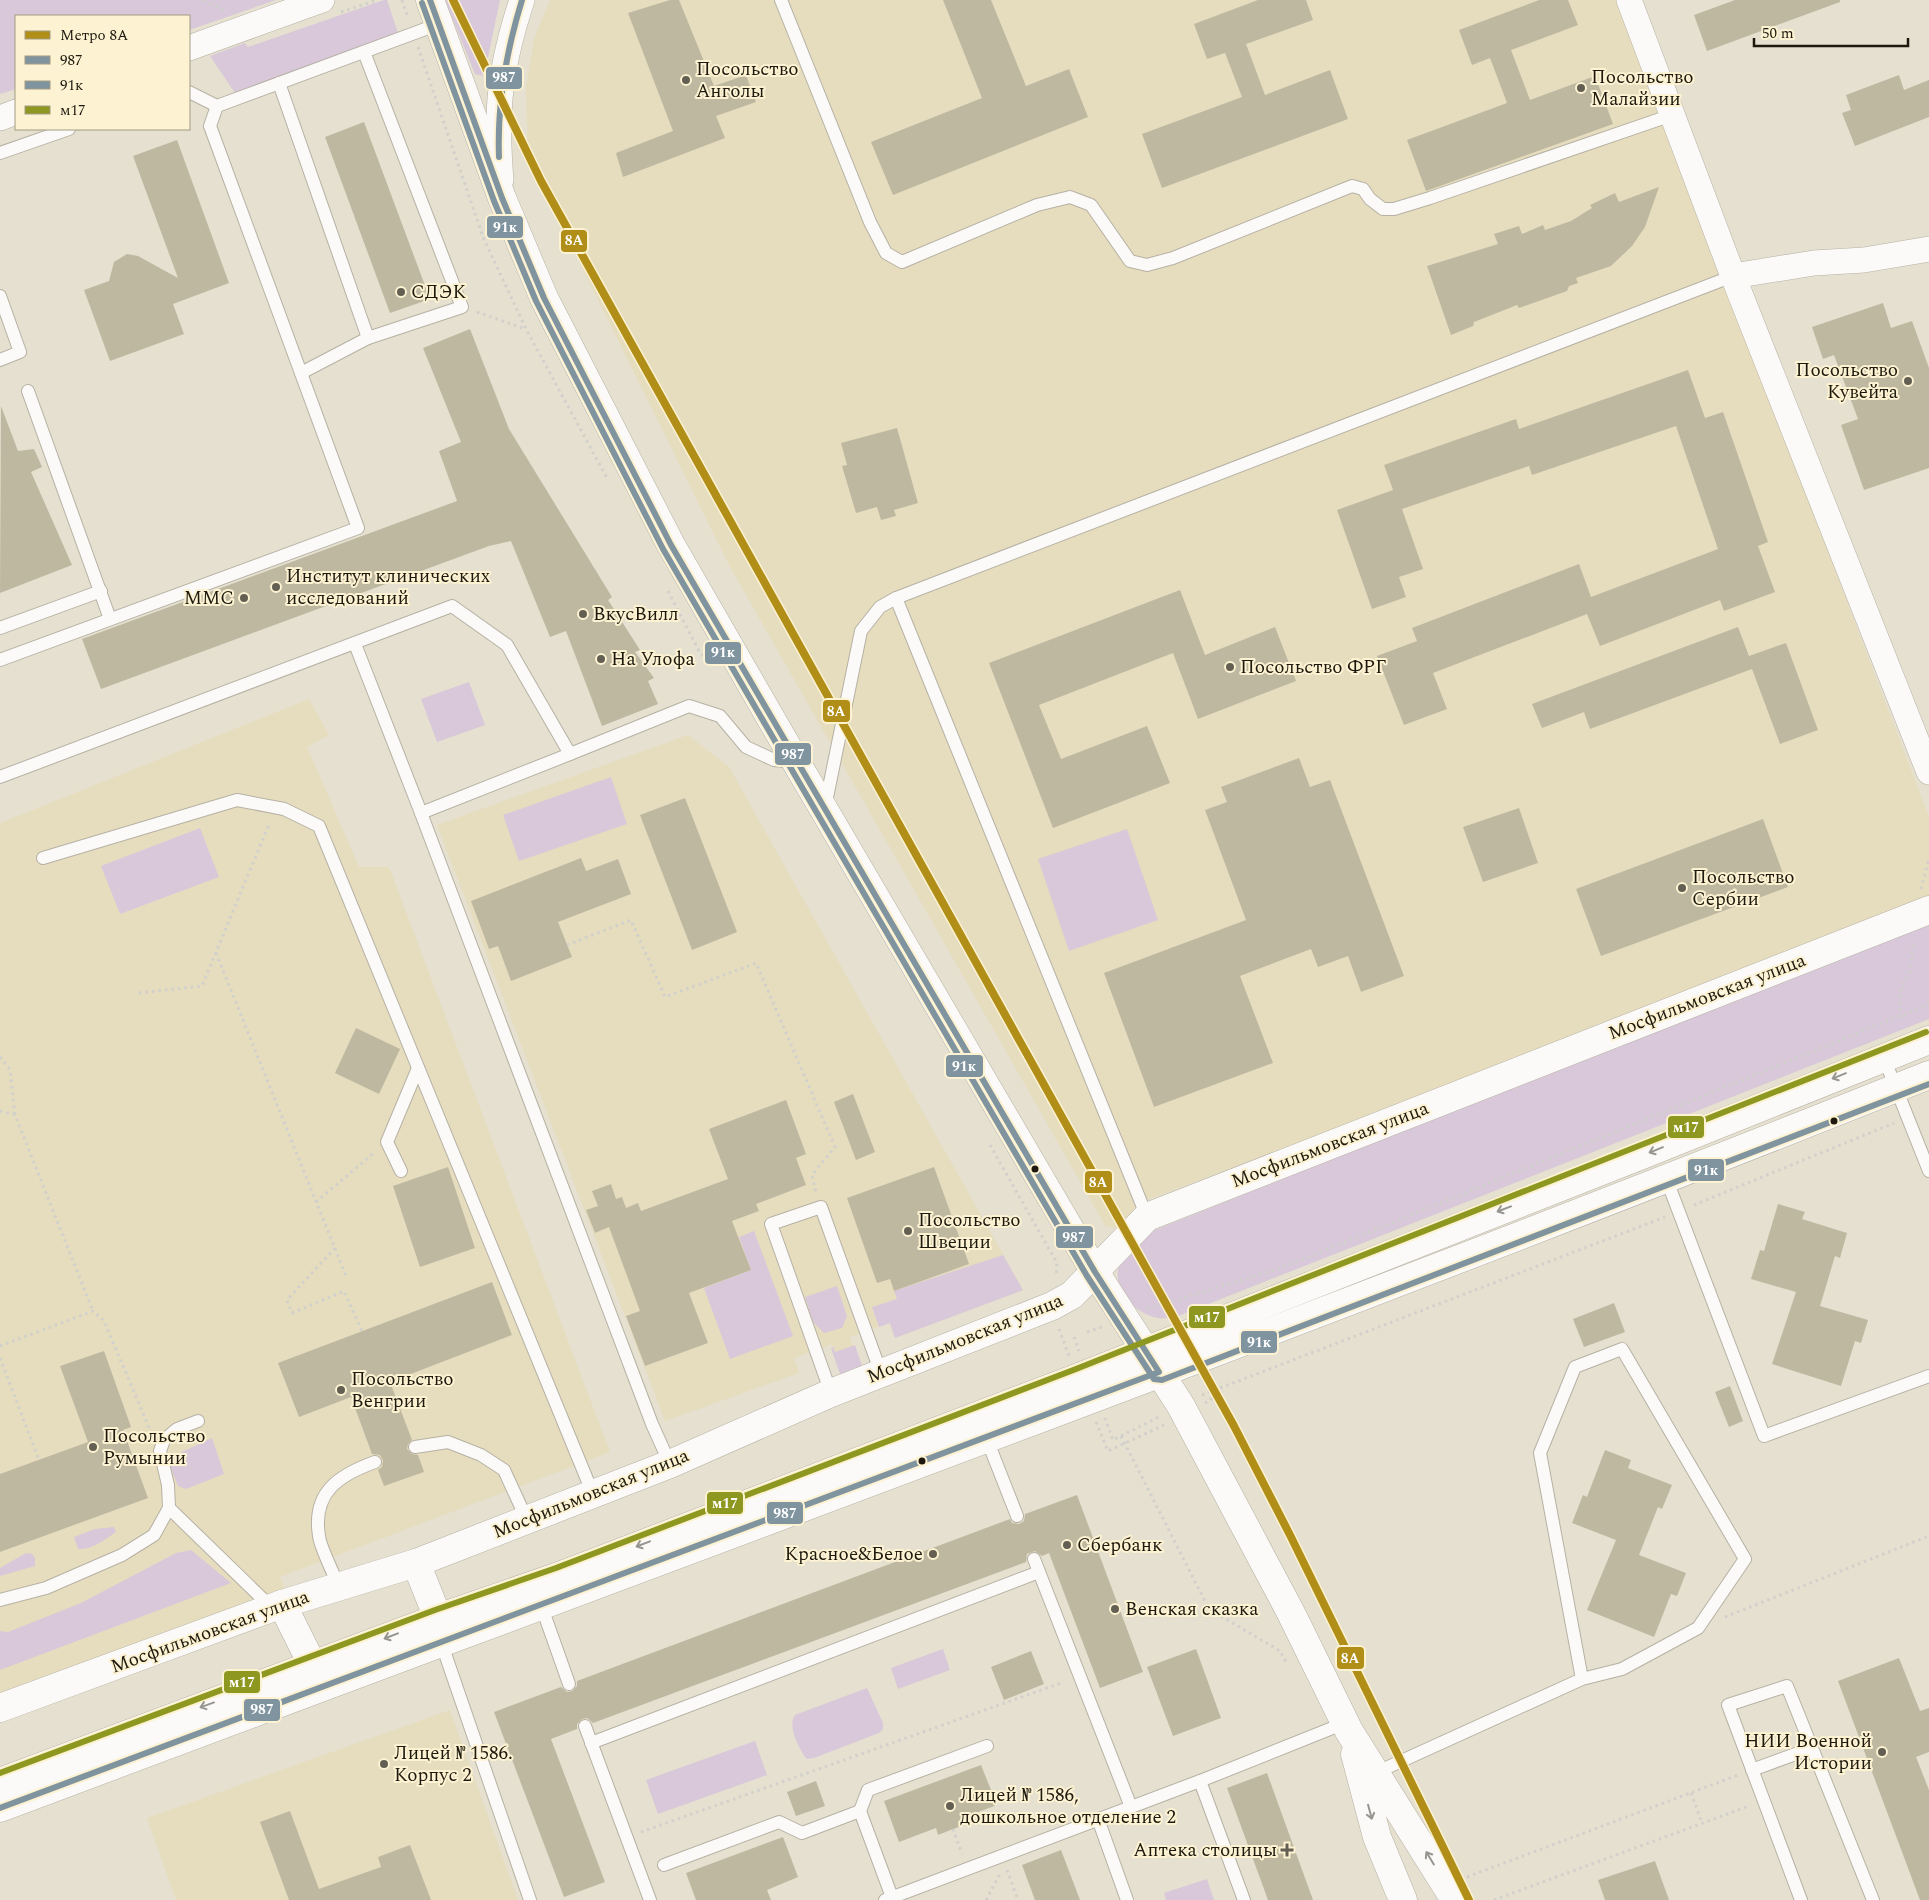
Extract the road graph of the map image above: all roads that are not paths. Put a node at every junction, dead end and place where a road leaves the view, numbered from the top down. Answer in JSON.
{"nodes":[{"id":1,"x":322,"y":0,"type":"edge"},
{"id":2,"x":522,"y":0,"type":"edge"},
{"id":3,"x":781,"y":0,"type":"edge"},
{"id":4,"x":1630,"y":0,"type":"edge"},
{"id":5,"x":435,"y":12,"type":"edge"},
{"id":6,"x":190,"y":48,"type":"edge"},
{"id":7,"x":364,"y":52,"type":"junction"},
{"id":8,"x":279,"y":83,"type":"junction"},
{"id":9,"x":190,"y":92,"type":"edge"},
{"id":10,"x":217,"y":106,"type":"junction"},
{"id":11,"x":15,"y":112,"type":"edge"},
{"id":12,"x":1672,"y":115,"type":"junction"},
{"id":13,"x":0,"y":118,"type":"edge"},
{"id":14,"x":66,"y":130,"type":"edge"},
{"id":15,"x":0,"y":153,"type":"edge"},
{"id":16,"x":502,"y":198,"type":"junction"},
{"id":17,"x":1929,"y":249,"type":"edge"},
{"id":18,"x":1733,"y":276,"type":"junction"},
{"id":19,"x":0,"y":296,"type":"edge"},
{"id":20,"x":368,"y":338,"type":"junction"},
{"id":21,"x":0,"y":360,"type":"edge"},
{"id":22,"x":301,"y":373,"type":"junction"},
{"id":23,"x":28,"y":391,"type":"dead end"},
{"id":24,"x":101,"y":591,"type":"junction"},
{"id":25,"x":896,"y":598,"type":"junction"},
{"id":26,"x":110,"y":619,"type":"junction"},
{"id":27,"x":0,"y":628,"type":"edge"},
{"id":28,"x":354,"y":644,"type":"junction"},
{"id":29,"x":0,"y":660,"type":"edge"},
{"id":30,"x":570,"y":754,"type":"junction"},
{"id":31,"x":796,"y":762,"type":"junction"},
{"id":32,"x":1929,"y":772,"type":"edge"},
{"id":33,"x":0,"y":777,"type":"edge"},
{"id":34,"x":825,"y":809,"type":"junction"},
{"id":35,"x":421,"y":813,"type":"junction"},
{"id":36,"x":43,"y":858,"type":"dead end"},
{"id":37,"x":1929,"y":910,"type":"edge"},
{"id":38,"x":1929,"y":1040,"type":"edge"},
{"id":39,"x":1884,"y":1058,"type":"junction"},
{"id":40,"x":418,"y":1068,"type":"junction"},
{"id":41,"x":1929,"y":1075,"type":"edge"},
{"id":42,"x":1897,"y":1088,"type":"junction"},
{"id":43,"x":401,"y":1171,"type":"dead end"},
{"id":44,"x":1929,"y":1171,"type":"edge"},
{"id":45,"x":1666,"y":1178,"type":"junction"},
{"id":46,"x":1147,"y":1217,"type":"junction"},
{"id":47,"x":1095,"y":1272,"type":"junction"},
{"id":48,"x":1145,"y":1349,"type":"junction"},
{"id":49,"x":1159,"y":1372,"type":"junction"},
{"id":50,"x":881,"y":1373,"type":"junction"},
{"id":51,"x":1929,"y":1376,"type":"edge"},
{"id":52,"x":831,"y":1393,"type":"junction"},
{"id":53,"x":198,"y":1421,"type":"dead end"},
{"id":54,"x":986,"y":1437,"type":"junction"},
{"id":55,"x":415,"y":1447,"type":"dead end"},
{"id":56,"x":375,"y":1462,"type":"dead end"},
{"id":57,"x":670,"y":1464,"type":"junction"},
{"id":58,"x":593,"y":1494,"type":"junction"},
{"id":59,"x":169,"y":1508,"type":"junction"},
{"id":60,"x":1017,"y":1516,"type":"dead end"},
{"id":61,"x":527,"y":1520,"type":"junction"},
{"id":62,"x":1034,"y":1559,"type":"dead end"},
{"id":63,"x":416,"y":1563,"type":"junction"},
{"id":64,"x":1039,"y":1572,"type":"junction"},
{"id":65,"x":339,"y":1586,"type":"junction"},
{"id":66,"x":0,"y":1600,"type":"edge"},
{"id":67,"x":540,"y":1605,"type":"junction"},
{"id":68,"x":277,"y":1606,"type":"junction"},
{"id":69,"x":440,"y":1630,"type":"junction"},
{"id":70,"x":313,"y":1666,"type":"junction"},
{"id":71,"x":1582,"y":1679,"type":"junction"},
{"id":72,"x":569,"y":1684,"type":"dead end"},
{"id":73,"x":0,"y":1708,"type":"edge"},
{"id":74,"x":585,"y":1726,"type":"dead end"},
{"id":75,"x":1347,"y":1727,"type":"junction"},
{"id":76,"x":591,"y":1743,"type":"junction"},
{"id":77,"x":987,"y":1746,"type":"dead end"},
{"id":78,"x":1812,"y":1748,"type":"junction"},
{"id":79,"x":1752,"y":1770,"type":"junction"},
{"id":80,"x":1375,"y":1773,"type":"junction"},
{"id":81,"x":1200,"y":1781,"type":"junction"},
{"id":82,"x":0,"y":1782,"type":"edge"},
{"id":83,"x":1131,"y":1807,"type":"junction"},
{"id":84,"x":0,"y":1808,"type":"edge"},
{"id":85,"x":860,"y":1811,"type":"junction"},
{"id":86,"x":1098,"y":1819,"type":"junction"},
{"id":87,"x":664,"y":1865,"type":"dead end"},
{"id":88,"x":890,"y":1899,"type":"edge"},
{"id":89,"x":530,"y":1900,"type":"edge"},
{"id":90,"x":650,"y":1900,"type":"edge"},
{"id":91,"x":1127,"y":1900,"type":"edge"},
{"id":92,"x":1244,"y":1900,"type":"edge"},
{"id":93,"x":1403,"y":1900,"type":"edge"},
{"id":94,"x":1455,"y":1900,"type":"edge"},
{"id":95,"x":1801,"y":1900,"type":"edge"},
{"id":96,"x":1873,"y":1900,"type":"edge"}],
"edges":[{"from":1,"to":6,"type":"street"},
{"from":2,"to":16,"type":"street"},
{"from":3,"to":12,"type":"lane"},
{"from":4,"to":12,"type":"street"},
{"from":5,"to":7,"type":"lane"},
{"from":5,"to":16,"type":"main road"},
{"from":7,"to":8,"type":"lane"},
{"from":7,"to":20,"type":"lane"},
{"from":8,"to":10,"type":"lane"},
{"from":8,"to":20,"type":"lane"},
{"from":9,"to":10,"type":"lane"},
{"from":10,"to":22,"type":"lane"},
{"from":11,"to":13,"type":"street"},
{"from":12,"to":18,"type":"street"},
{"from":14,"to":15,"type":"lane"},
{"from":16,"to":31,"type":"main road"},
{"from":17,"to":18,"type":"street"},
{"from":18,"to":25,"type":"lane"},
{"from":18,"to":32,"type":"street"},
{"from":19,"to":21,"type":"lane"},
{"from":20,"to":22,"type":"lane"},
{"from":22,"to":26,"type":"lane"},
{"from":23,"to":24,"type":"lane"},
{"from":24,"to":26,"type":"lane"},
{"from":24,"to":27,"type":"lane"},
{"from":25,"to":34,"type":"lane"},
{"from":25,"to":46,"type":"lane"},
{"from":26,"to":29,"type":"lane"},
{"from":28,"to":30,"type":"lane"},
{"from":28,"to":33,"type":"lane"},
{"from":28,"to":35,"type":"lane"},
{"from":30,"to":31,"type":"lane"},
{"from":30,"to":35,"type":"lane"},
{"from":31,"to":34,"type":"main road"},
{"from":34,"to":47,"type":"main road"},
{"from":35,"to":57,"type":"lane"},
{"from":36,"to":40,"type":"lane"},
{"from":37,"to":46,"type":"main road","name":"Мосфильмовская улица"},
{"from":38,"to":39,"type":"main road"},
{"from":39,"to":42,"type":"lane"},
{"from":39,"to":48,"type":"main road","one_way":true},
{"from":40,"to":43,"type":"lane"},
{"from":40,"to":58,"type":"lane"},
{"from":41,"to":42,"type":"main road"},
{"from":42,"to":44,"type":"lane"},
{"from":42,"to":45,"type":"main road"},
{"from":45,"to":49,"type":"main road"},
{"from":45,"to":51,"type":"lane"},
{"from":46,"to":47,"type":"main road","name":"Мосфильмовская улица"},
{"from":47,"to":48,"type":"main road"},
{"from":47,"to":50,"type":"main road","name":"Мосфильмовская улица"},
{"from":48,"to":49,"type":"main road"},
{"from":48,"to":69,"type":"main road","one_way":true},
{"from":49,"to":54,"type":"main road"},
{"from":49,"to":75,"type":"main road"},
{"from":50,"to":52,"type":"main road","name":"Мосфильмовская улица"},
{"from":50,"to":52,"type":"lane"},
{"from":52,"to":57,"type":"main road","name":"Мосфильмовская улица"},
{"from":53,"to":59,"type":"lane"},
{"from":54,"to":60,"type":"lane"},
{"from":54,"to":67,"type":"main road"},
{"from":55,"to":61,"type":"lane"},
{"from":56,"to":65,"type":"lane"},
{"from":57,"to":58,"type":"main road","name":"Мосфильмовская улица"},
{"from":58,"to":61,"type":"main road","name":"Мосфильмовская улица"},
{"from":59,"to":66,"type":"lane"},
{"from":59,"to":68,"type":"lane"},
{"from":61,"to":63,"type":"main road","name":"Мосфильмовская улица"},
{"from":62,"to":64,"type":"lane"},
{"from":63,"to":65,"type":"main road","name":"Мосфильмовская улица"},
{"from":63,"to":69,"type":"main road"},
{"from":64,"to":76,"type":"lane"},
{"from":64,"to":83,"type":"lane"},
{"from":65,"to":68,"type":"main road","name":"Мосфильмовская улица"},
{"from":67,"to":69,"type":"main road"},
{"from":67,"to":72,"type":"lane"},
{"from":68,"to":70,"type":"main road"},
{"from":68,"to":73,"type":"main road","name":"Мосфильмовская улица"},
{"from":69,"to":70,"type":"main road","one_way":true},
{"from":69,"to":84,"type":"main road"},
{"from":69,"to":89,"type":"lane"},
{"from":70,"to":82,"type":"main road","one_way":true},
{"from":71,"to":71,"type":"lane"},
{"from":71,"to":80,"type":"lane"},
{"from":74,"to":76,"type":"lane"},
{"from":75,"to":80,"type":"main road"},
{"from":75,"to":81,"type":"lane"},
{"from":75,"to":93,"type":"main road","one_way":true},
{"from":76,"to":90,"type":"lane"},
{"from":77,"to":85,"type":"lane"},
{"from":78,"to":79,"type":"lane"},
{"from":78,"to":79,"type":"lane"},
{"from":78,"to":96,"type":"lane"},
{"from":79,"to":95,"type":"lane"},
{"from":94,"to":80,"type":"main road","one_way":true},
{"from":81,"to":83,"type":"lane"},
{"from":81,"to":92,"type":"lane"},
{"from":83,"to":86,"type":"lane"},
{"from":85,"to":87,"type":"lane"},
{"from":85,"to":88,"type":"lane"},
{"from":86,"to":88,"type":"lane"},
{"from":86,"to":91,"type":"lane"}]}
